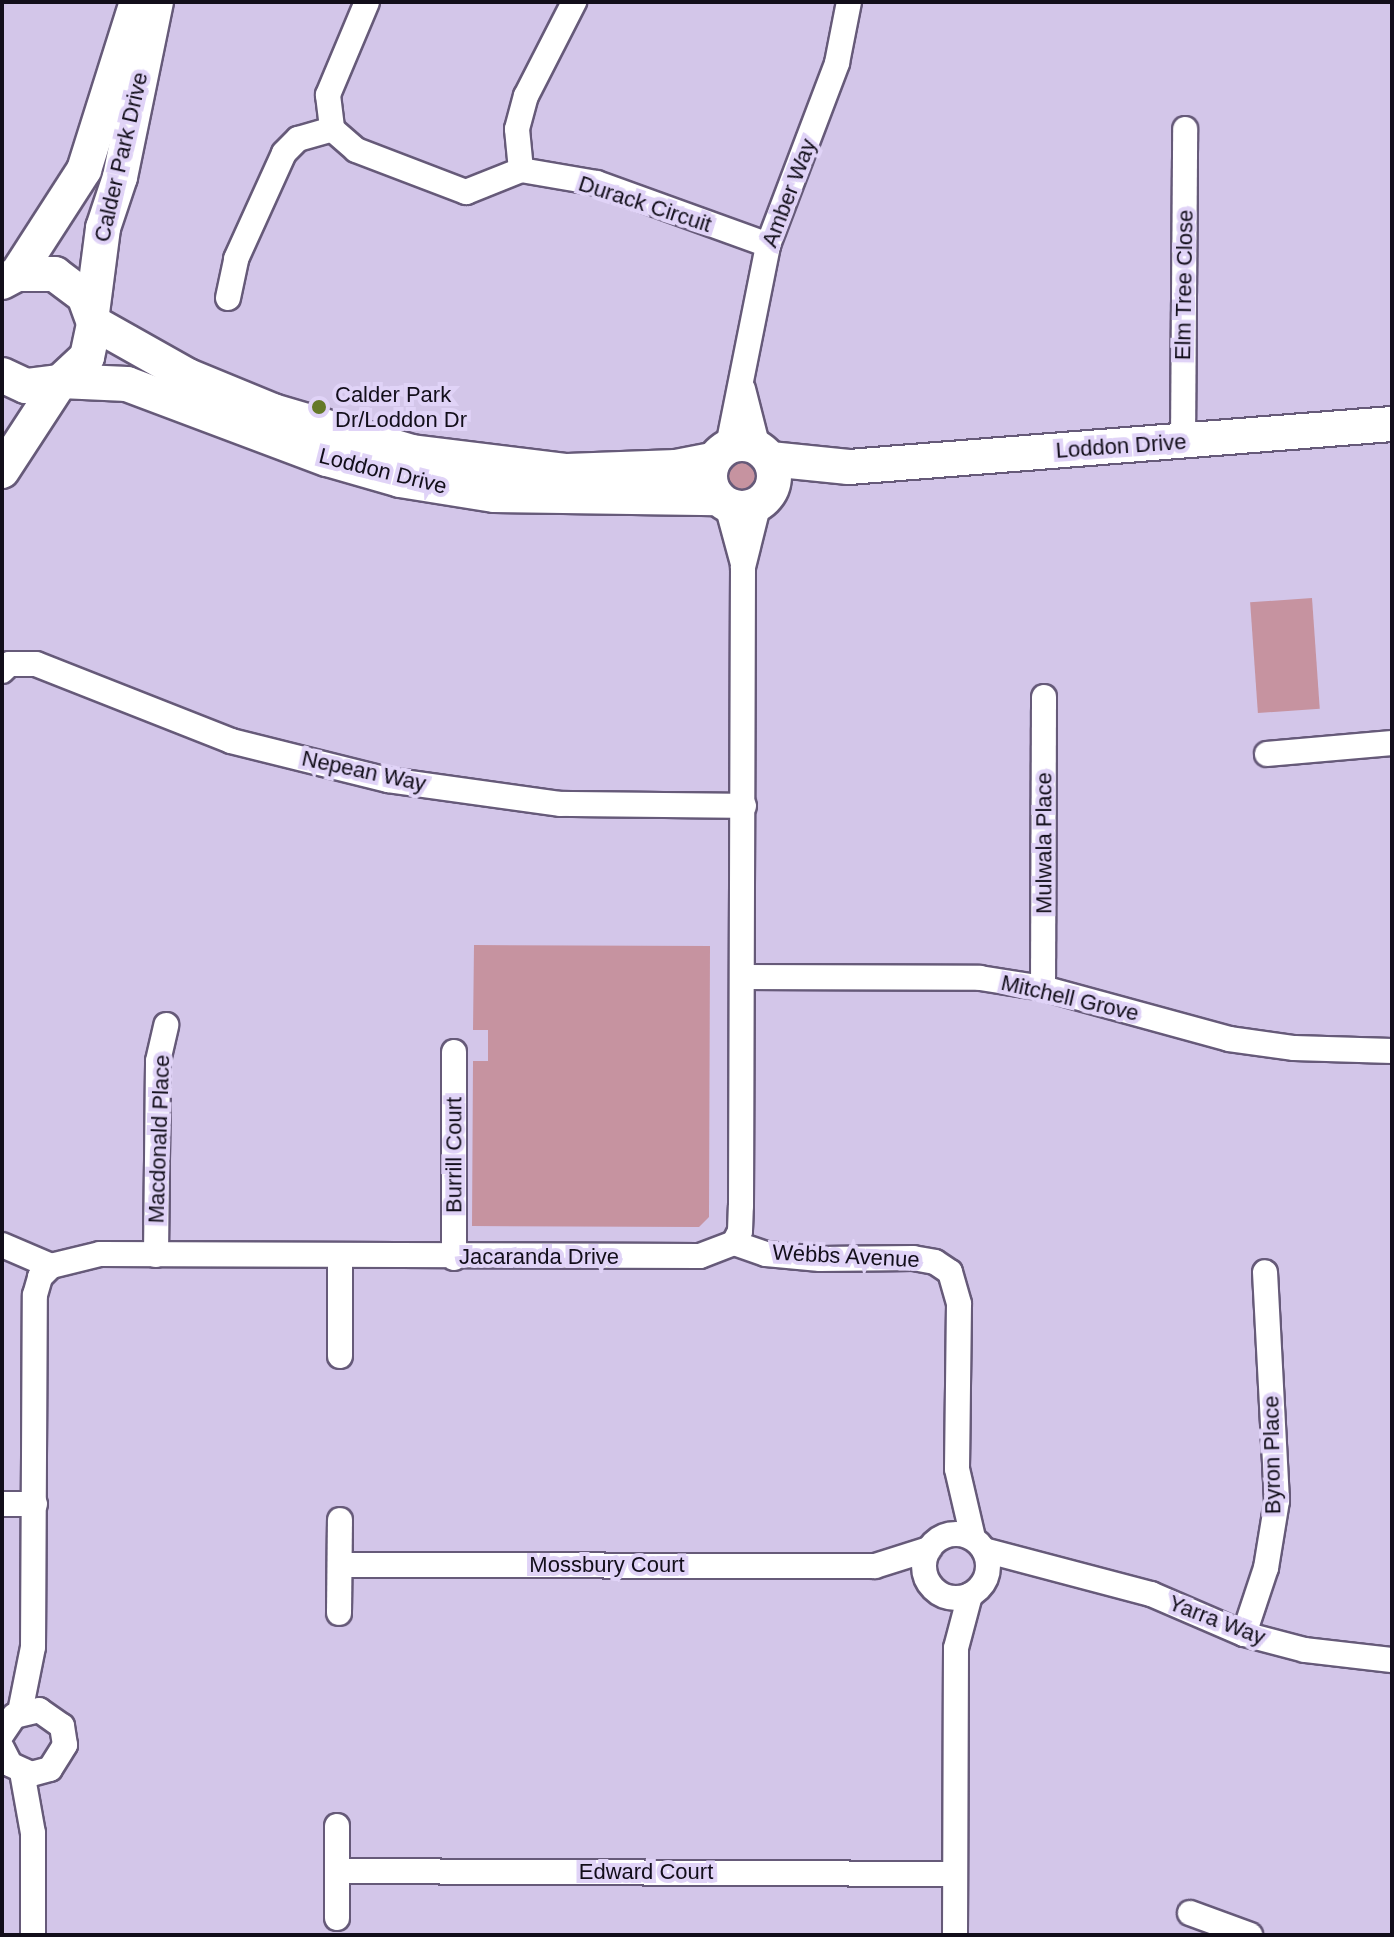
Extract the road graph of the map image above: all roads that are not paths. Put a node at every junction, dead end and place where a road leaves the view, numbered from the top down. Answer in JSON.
{"nodes":[{"id":1,"x":137,"y":2,"type":"edge"},
{"id":2,"x":156,"y":2,"type":"edge"},
{"id":3,"x":367,"y":2,"type":"edge"},
{"id":4,"x":574,"y":2,"type":"edge"},
{"id":5,"x":849,"y":2,"type":"edge"},
{"id":6,"x":332,"y":129,"type":"junction"},
{"id":7,"x":1185,"y":129,"type":"dead end"},
{"id":8,"x":521,"y":170,"type":"junction"},
{"id":9,"x":768,"y":245,"type":"junction"},
{"id":10,"x":10,"y":278,"type":"edge"},
{"id":11,"x":228,"y":298,"type":"dead end"},
{"id":12,"x":93,"y":318,"type":"junction"},
{"id":13,"x":2,"y":375,"type":"edge"},
{"id":14,"x":60,"y":382,"type":"junction"},
{"id":15,"x":1392,"y":424,"type":"edge"},
{"id":16,"x":1183,"y":442,"type":"junction"},
{"id":17,"x":2,"y":471,"type":"edge"},
{"id":18,"x":743,"y":476,"type":"junction"},
{"id":19,"x":2,"y":671,"type":"edge"},
{"id":20,"x":1044,"y":697,"type":"dead end"},
{"id":21,"x":1392,"y":743,"type":"edge"},
{"id":22,"x":1267,"y":754,"type":"dead end"},
{"id":23,"x":744,"y":806,"type":"junction"},
{"id":24,"x":743,"y":977,"type":"junction"},
{"id":25,"x":1043,"y":988,"type":"junction"},
{"id":26,"x":166,"y":1025,"type":"dead end"},
{"id":27,"x":1392,"y":1051,"type":"edge"},
{"id":28,"x":454,"y":1052,"type":"dead end"},
{"id":29,"x":734,"y":1243,"type":"junction"},
{"id":30,"x":2,"y":1245,"type":"edge"},
{"id":31,"x":156,"y":1255,"type":"junction"},
{"id":32,"x":340,"y":1256,"type":"junction"},
{"id":33,"x":454,"y":1258,"type":"junction"},
{"id":34,"x":51,"y":1266,"type":"junction"},
{"id":35,"x":1265,"y":1272,"type":"dead end"},
{"id":36,"x":340,"y":1356,"type":"dead end"},
{"id":37,"x":957,"y":1469,"type":"junction"},
{"id":38,"x":2,"y":1504,"type":"edge"},
{"id":39,"x":35,"y":1504,"type":"junction"},
{"id":40,"x":340,"y":1520,"type":"dead end"},
{"id":41,"x":934,"y":1544,"type":"junction"},
{"id":42,"x":979,"y":1544,"type":"junction"},
{"id":43,"x":340,"y":1565,"type":"junction"},
{"id":44,"x":875,"y":1566,"type":"junction"},
{"id":45,"x":1044,"y":1568,"type":"junction"},
{"id":46,"x":934,"y":1588,"type":"junction"},
{"id":47,"x":977,"y":1588,"type":"junction"},
{"id":48,"x":339,"y":1613,"type":"dead end"},
{"id":49,"x":1244,"y":1634,"type":"junction"},
{"id":50,"x":33,"y":1647,"type":"junction"},
{"id":51,"x":956,"y":1648,"type":"junction"},
{"id":52,"x":1392,"y":1660,"type":"edge"},
{"id":53,"x":48,"y":1713,"type":"junction"},
{"id":54,"x":5,"y":1737,"type":"edge"},
{"id":55,"x":50,"y":1769,"type":"junction"},
{"id":56,"x":22,"y":1772,"type":"junction"},
{"id":57,"x":337,"y":1826,"type":"dead end"},
{"id":58,"x":33,"y":1833,"type":"junction"},
{"id":59,"x":337,"y":1871,"type":"junction"},
{"id":60,"x":955,"y":1874,"type":"junction"},
{"id":61,"x":1190,"y":1913,"type":"dead end"},
{"id":62,"x":337,"y":1918,"type":"dead end"},
{"id":63,"x":33,"y":1935,"type":"edge"},
{"id":64,"x":955,"y":1935,"type":"edge"},
{"id":65,"x":1250,"y":1935,"type":"edge"}],
"edges":[{"from":1,"to":10,"type":"street","name":"Calder Park Drive"},
{"from":2,"to":12,"type":"street","name":"Calder Park Drive"},
{"from":3,"to":6,"type":"street"},
{"from":4,"to":8,"type":"street"},
{"from":5,"to":9,"type":"street","name":"Amber Way"},
{"from":6,"to":8,"type":"street"},
{"from":6,"to":11,"type":"street"},
{"from":7,"to":16,"type":"street","name":"Elm Tree Close"},
{"from":8,"to":9,"type":"street","name":"Durack Circuit"},
{"from":9,"to":18,"type":"street","name":"Amber Way"},
{"from":10,"to":12,"type":"street"},
{"from":12,"to":14,"type":"street","name":"Calder Park Drive"},
{"from":12,"to":18,"type":"street","name":"Loddon Drive"},
{"from":13,"to":14,"type":"street","name":"Loddon Drive"},
{"from":14,"to":17,"type":"street"},
{"from":14,"to":18,"type":"street","name":"Loddon Drive"},
{"from":15,"to":16,"type":"street","name":"Loddon Drive"},
{"from":16,"to":18,"type":"street","name":"Loddon Drive"},
{"from":18,"to":23,"type":"street"},
{"from":19,"to":23,"type":"street","name":"Nepean Way"},
{"from":20,"to":25,"type":"street","name":"Mulwala Place"},
{"from":21,"to":22,"type":"street"},
{"from":23,"to":24,"type":"street"},
{"from":24,"to":25,"type":"street","name":"Mitchell Grove"},
{"from":24,"to":29,"type":"street"},
{"from":25,"to":27,"type":"street","name":"Mitchell Grove"},
{"from":26,"to":31,"type":"street","name":"Macdonald Place"},
{"from":28,"to":33,"type":"street","name":"Burrill Court"},
{"from":29,"to":33,"type":"street","name":"Jacaranda Drive"},
{"from":29,"to":37,"type":"street","name":"Webbs Avenue"},
{"from":30,"to":34,"type":"street"},
{"from":31,"to":32,"type":"street","name":"Jacaranda Drive"},
{"from":31,"to":34,"type":"street","name":"Jacaranda Drive"},
{"from":32,"to":33,"type":"street","name":"Jacaranda Drive"},
{"from":32,"to":36,"type":"street"},
{"from":34,"to":39,"type":"street"},
{"from":35,"to":49,"type":"street","name":"Byron Place"},
{"from":37,"to":41,"type":"street","name":"Webbs Avenue"},
{"from":37,"to":42,"type":"street","name":"Webbs Avenue"},
{"from":38,"to":39,"type":"street"},
{"from":39,"to":50,"type":"street"},
{"from":40,"to":43,"type":"street"},
{"from":41,"to":42,"type":"street"},
{"from":41,"to":44,"type":"street","name":"Mossbury Court"},
{"from":41,"to":46,"type":"street"},
{"from":42,"to":45,"type":"street","name":"Yarra Way"},
{"from":42,"to":47,"type":"street"},
{"from":43,"to":44,"type":"street","name":"Mossbury Court"},
{"from":43,"to":48,"type":"street"},
{"from":44,"to":46,"type":"street","name":"Mossbury Court"},
{"from":45,"to":47,"type":"street","name":"Yarra Way"},
{"from":45,"to":49,"type":"street","name":"Yarra Way"},
{"from":46,"to":47,"type":"street"},
{"from":46,"to":51,"type":"street"},
{"from":47,"to":51,"type":"street"},
{"from":49,"to":52,"type":"street","name":"Yarra Way"},
{"from":50,"to":53,"type":"street"},
{"from":50,"to":54,"type":"street"},
{"from":51,"to":60,"type":"street"},
{"from":53,"to":54,"type":"street"},
{"from":53,"to":55,"type":"street"},
{"from":54,"to":56,"type":"street"},
{"from":55,"to":56,"type":"street"},
{"from":55,"to":58,"type":"street"},
{"from":56,"to":58,"type":"street"},
{"from":57,"to":59,"type":"street"},
{"from":58,"to":63,"type":"street"},
{"from":59,"to":60,"type":"street","name":"Edward Court"},
{"from":59,"to":62,"type":"street"},
{"from":60,"to":64,"type":"street"},
{"from":61,"to":65,"type":"street"}]}
